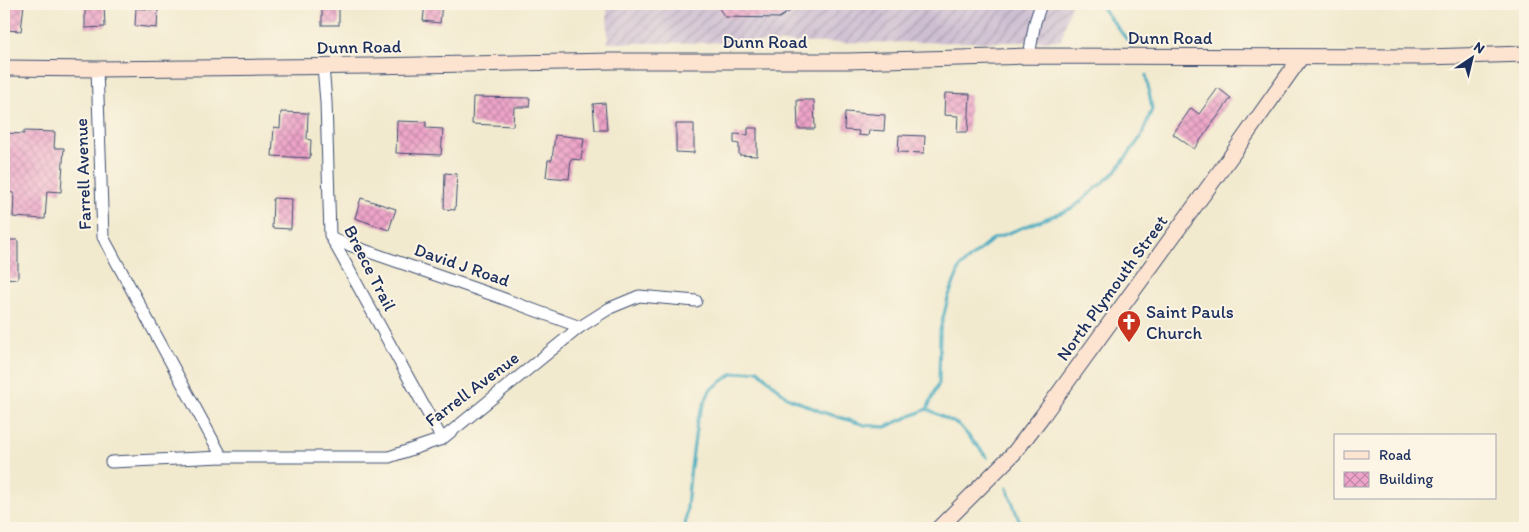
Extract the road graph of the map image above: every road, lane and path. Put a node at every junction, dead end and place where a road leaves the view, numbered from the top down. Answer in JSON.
{"nodes":[{"id":1,"x":1040,"y":4,"type":"edge"},
{"id":2,"x":1525,"y":54,"type":"edge"},
{"id":3,"x":1028,"y":56,"type":"junction"},
{"id":4,"x":1301,"y":57,"type":"junction"},
{"id":5,"x":323,"y":66,"type":"junction"},
{"id":6,"x":4,"y":68,"type":"edge"},
{"id":7,"x":98,"y":69,"type":"junction"},
{"id":8,"x":332,"y":238,"type":"junction"},
{"id":9,"x":696,"y":301,"type":"dead end"},
{"id":10,"x":580,"y":327,"type":"junction"},
{"id":11,"x":442,"y":439,"type":"junction"},
{"id":12,"x":222,"y":457,"type":"junction"},
{"id":13,"x":110,"y":462,"type":"dead end"},
{"id":14,"x":939,"y":528,"type":"edge"}],
"edges":[{"from":1,"to":3,"type":"street"},
{"from":2,"to":4,"type":"main road","name":"Dunn Road"},
{"from":3,"to":4,"type":"main road","name":"Dunn Road"},
{"from":3,"to":5,"type":"main road","name":"Dunn Road"},
{"from":4,"to":14,"type":"main road","name":"North Plymouth Street"},
{"from":5,"to":7,"type":"main road","name":"Dunn Road"},
{"from":5,"to":8,"type":"street","name":"Breece Trail"},
{"from":6,"to":7,"type":"main road","name":"Dunn Road"},
{"from":7,"to":12,"type":"street","name":"Farrell Avenue"},
{"from":8,"to":10,"type":"street","name":"David J Road"},
{"from":8,"to":11,"type":"street","name":"Breece Trail"},
{"from":9,"to":10,"type":"street","name":"Farrell Avenue"},
{"from":10,"to":11,"type":"street","name":"Farrell Avenue"},
{"from":11,"to":12,"type":"street","name":"Farrell Avenue"},
{"from":12,"to":13,"type":"street","name":"Farrell Avenue"}]}
